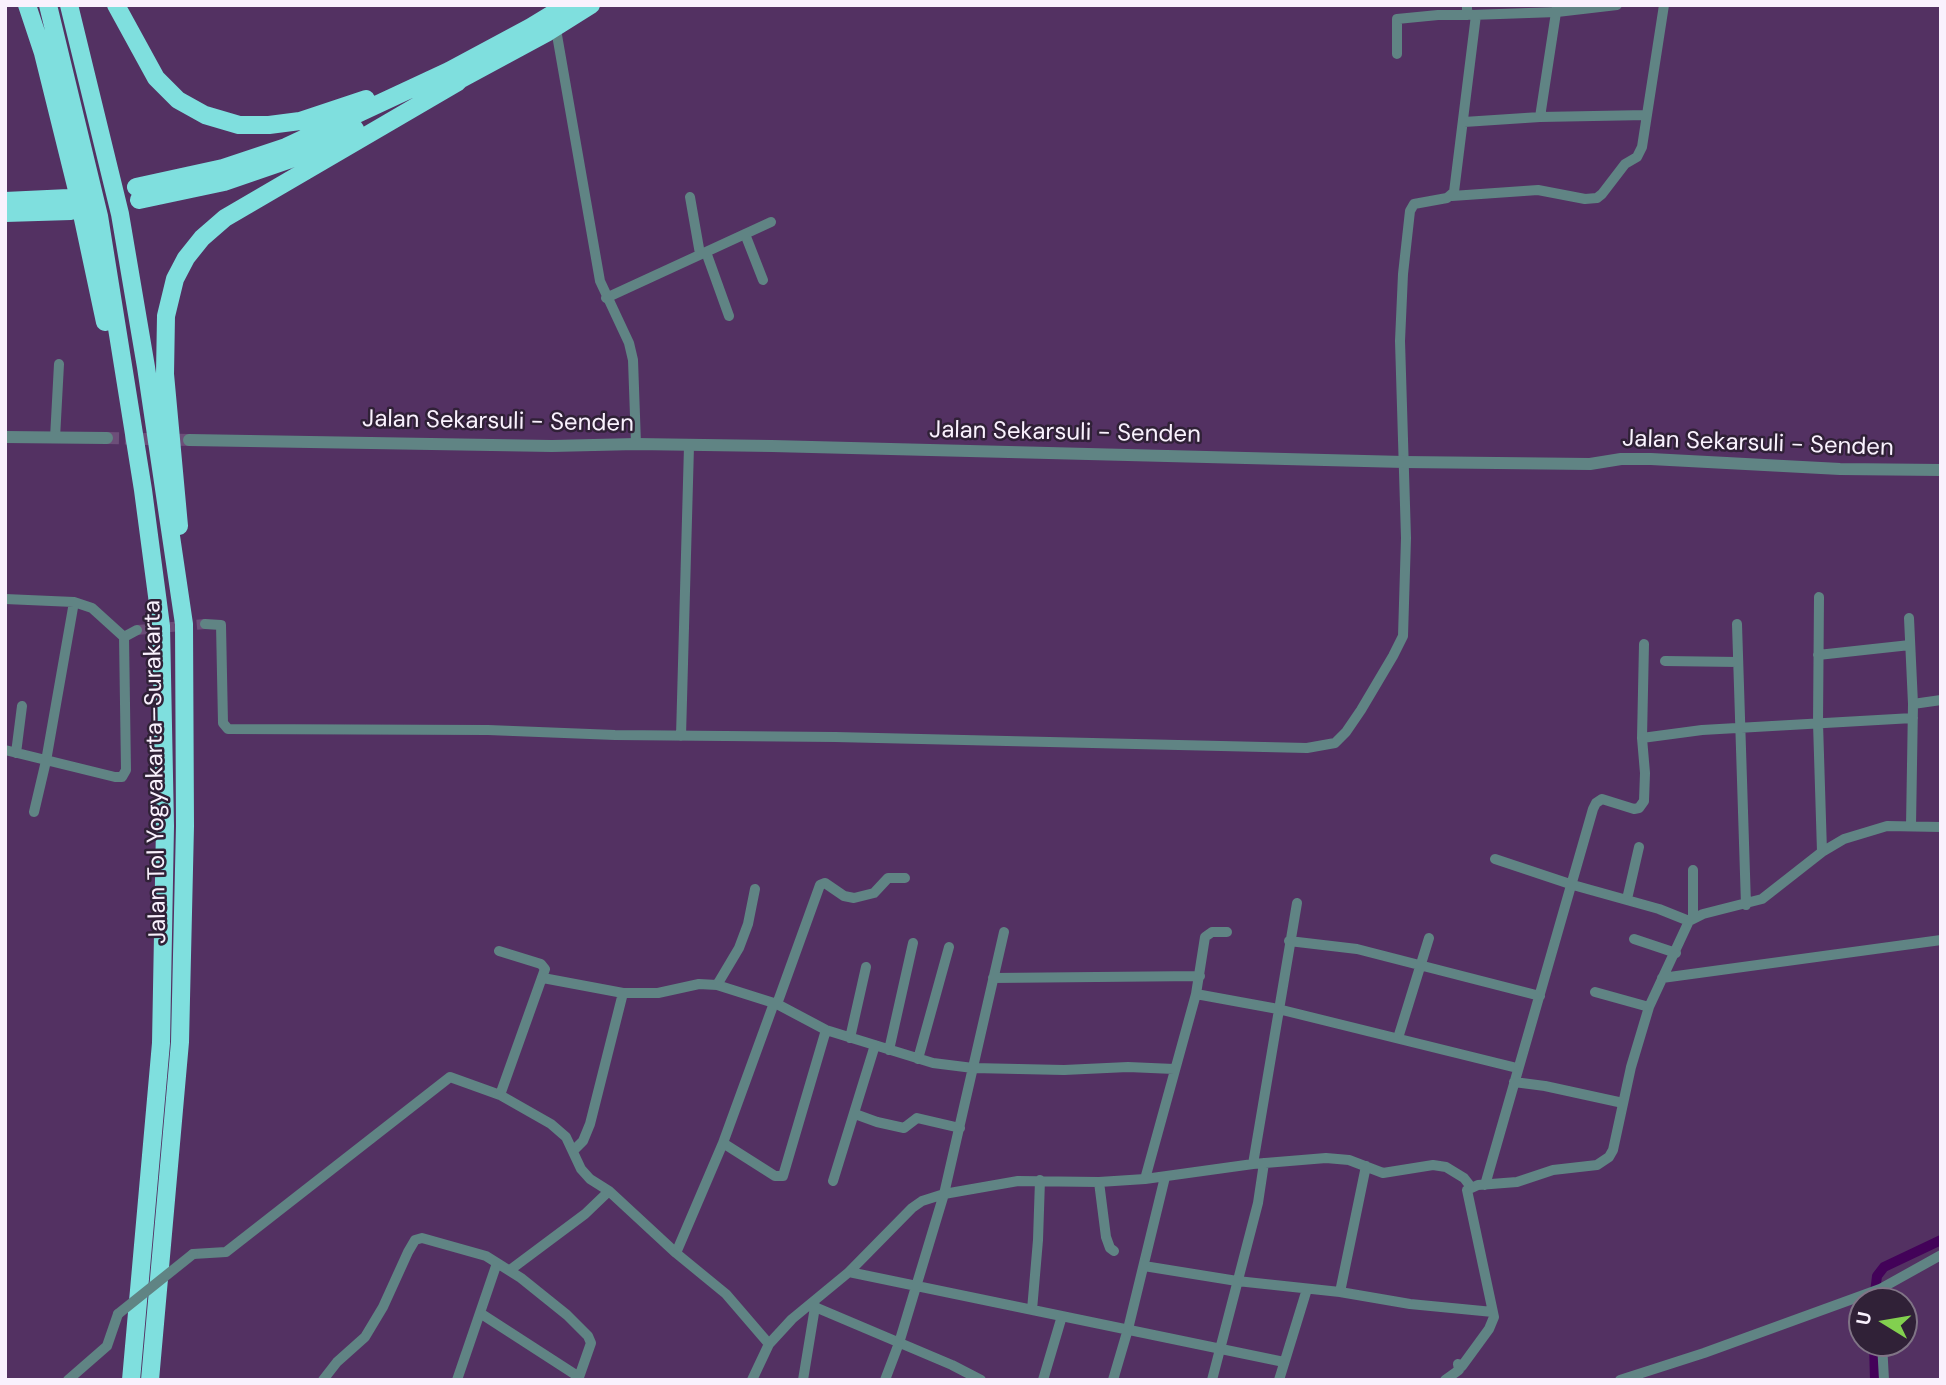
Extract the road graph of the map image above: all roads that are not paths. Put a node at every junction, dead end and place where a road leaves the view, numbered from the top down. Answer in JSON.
{"nodes":[{"id":1,"x":27,"y":5,"type":"edge"},
{"id":2,"x":48,"y":5,"type":"edge"},
{"id":3,"x":69,"y":5,"type":"edge"},
{"id":4,"x":116,"y":5,"type":"edge"},
{"id":5,"x":567,"y":5,"type":"edge"},
{"id":6,"x":591,"y":5,"type":"edge"},
{"id":7,"x":1617,"y":5,"type":"edge"},
{"id":8,"x":1664,"y":5,"type":"edge"},
{"id":9,"x":1557,"y":8,"type":"edge"},
{"id":10,"x":1439,"y":10,"type":"edge"},
{"id":11,"x":1470,"y":12,"type":"edge"},
{"id":12,"x":557,"y":35,"type":"dead end"},
{"id":13,"x":1397,"y":54,"type":"dead end"},
{"id":14,"x":454,"y":76,"type":"junction"},
{"id":15,"x":1647,"y":115,"type":"junction"},
{"id":16,"x":1540,"y":117,"type":"junction"},
{"id":17,"x":1464,"y":122,"type":"junction"},
{"id":18,"x":138,"y":193,"type":"dead end"},
{"id":19,"x":1452,"y":196,"type":"junction"},
{"id":20,"x":690,"y":197,"type":"dead end"},
{"id":21,"x":5,"y":201,"type":"edge"},
{"id":22,"x":5,"y":213,"type":"edge"},
{"id":23,"x":771,"y":222,"type":"dead end"},
{"id":24,"x":745,"y":234,"type":"junction"},
{"id":25,"x":703,"y":253,"type":"junction"},
{"id":26,"x":763,"y":280,"type":"dead end"},
{"id":27,"x":606,"y":298,"type":"junction"},
{"id":28,"x":729,"y":316,"type":"dead end"},
{"id":29,"x":59,"y":364,"type":"dead end"},
{"id":30,"x":5,"y":437,"type":"edge"},
{"id":31,"x":55,"y":438,"type":"junction"},
{"id":32,"x":107,"y":439,"type":"tunnel mouth"},
{"id":33,"x":189,"y":440,"type":"tunnel mouth"},
{"id":34,"x":636,"y":444,"type":"junction"},
{"id":35,"x":689,"y":446,"type":"junction"},
{"id":36,"x":1404,"y":462,"type":"junction"},
{"id":37,"x":1941,"y":470,"type":"edge"},
{"id":38,"x":143,"y":490,"type":"junction"},
{"id":39,"x":1819,"y":597,"type":"dead end"},
{"id":40,"x":5,"y":599,"type":"edge"},
{"id":41,"x":74,"y":602,"type":"junction"},
{"id":42,"x":1909,"y":618,"type":"dead end"},
{"id":43,"x":184,"y":624,"type":"junction"},
{"id":44,"x":205,"y":624,"type":"dead end"},
{"id":45,"x":1737,"y":624,"type":"dead end"},
{"id":46,"x":136,"y":630,"type":"tunnel mouth"},
{"id":47,"x":124,"y":636,"type":"junction"},
{"id":48,"x":1644,"y":644,"type":"dead end"},
{"id":49,"x":1910,"y":645,"type":"junction"},
{"id":50,"x":1818,"y":655,"type":"junction"},
{"id":51,"x":1665,"y":661,"type":"dead end"},
{"id":52,"x":1738,"y":662,"type":"junction"},
{"id":53,"x":1941,"y":700,"type":"edge"},
{"id":54,"x":1913,"y":704,"type":"junction"},
{"id":55,"x":22,"y":706,"type":"dead end"},
{"id":56,"x":1913,"y":719,"type":"junction"},
{"id":57,"x":1818,"y":723,"type":"junction"},
{"id":58,"x":1742,"y":729,"type":"junction"},
{"id":59,"x":681,"y":736,"type":"junction"},
{"id":60,"x":1642,"y":738,"type":"junction"},
{"id":61,"x":11,"y":751,"type":"edge"},
{"id":62,"x":46,"y":761,"type":"junction"},
{"id":63,"x":34,"y":812,"type":"dead end"},
{"id":64,"x":1912,"y":825,"type":"junction"},
{"id":65,"x":1941,"y":827,"type":"edge"},
{"id":66,"x":1639,"y":848,"type":"dead end"},
{"id":67,"x":1822,"y":852,"type":"junction"},
{"id":68,"x":1495,"y":859,"type":"dead end"},
{"id":69,"x":1693,"y":870,"type":"dead end"},
{"id":70,"x":905,"y":878,"type":"dead end"},
{"id":71,"x":1573,"y":885,"type":"junction"},
{"id":72,"x":755,"y":890,"type":"dead end"},
{"id":73,"x":1626,"y":899,"type":"junction"},
{"id":74,"x":1297,"y":903,"type":"dead end"},
{"id":75,"x":1746,"y":905,"type":"junction"},
{"id":76,"x":1691,"y":920,"type":"junction"},
{"id":77,"x":1004,"y":932,"type":"dead end"},
{"id":78,"x":1227,"y":932,"type":"dead end"},
{"id":79,"x":1429,"y":938,"type":"dead end"},
{"id":80,"x":1634,"y":939,"type":"dead end"},
{"id":81,"x":1289,"y":940,"type":"junction"},
{"id":82,"x":1941,"y":940,"type":"edge"},
{"id":83,"x":913,"y":943,"type":"dead end"},
{"id":84,"x":949,"y":947,"type":"dead end"},
{"id":85,"x":499,"y":951,"type":"dead end"},
{"id":86,"x":1676,"y":953,"type":"junction"},
{"id":87,"x":1420,"y":965,"type":"junction"},
{"id":88,"x":866,"y":967,"type":"dead end"},
{"id":89,"x":1200,"y":976,"type":"junction"},
{"id":90,"x":543,"y":978,"type":"junction"},
{"id":91,"x":993,"y":978,"type":"junction"},
{"id":92,"x":1662,"y":978,"type":"junction"},
{"id":93,"x":716,"y":985,"type":"junction"},
{"id":94,"x":1595,"y":992,"type":"dead end"},
{"id":95,"x":623,"y":993,"type":"junction"},
{"id":96,"x":1196,"y":994,"type":"junction"},
{"id":97,"x":1540,"y":996,"type":"junction"},
{"id":98,"x":775,"y":1003,"type":"junction"},
{"id":99,"x":1649,"y":1007,"type":"junction"},
{"id":100,"x":1278,"y":1009,"type":"junction"},
{"id":101,"x":826,"y":1030,"type":"junction"},
{"id":102,"x":850,"y":1038,"type":"junction"},
{"id":103,"x":1398,"y":1038,"type":"junction"},
{"id":104,"x":875,"y":1045,"type":"junction"},
{"id":105,"x":889,"y":1050,"type":"junction"},
{"id":106,"x":918,"y":1059,"type":"junction"},
{"id":107,"x":973,"y":1068,"type":"junction"},
{"id":108,"x":1517,"y":1068,"type":"junction"},
{"id":109,"x":1174,"y":1069,"type":"junction"},
{"id":110,"x":1514,"y":1082,"type":"junction"},
{"id":111,"x":500,"y":1095,"type":"junction"},
{"id":112,"x":1623,"y":1103,"type":"junction"},
{"id":113,"x":855,"y":1114,"type":"junction"},
{"id":114,"x":960,"y":1128,"type":"junction"},
{"id":115,"x":723,"y":1143,"type":"junction"},
{"id":116,"x":573,"y":1151,"type":"junction"},
{"id":117,"x":1258,"y":1163,"type":"junction"},
{"id":118,"x":1366,"y":1167,"type":"junction"},
{"id":119,"x":1165,"y":1177,"type":"junction"},
{"id":120,"x":1145,"y":1179,"type":"junction"},
{"id":121,"x":1040,"y":1180,"type":"junction"},
{"id":122,"x":833,"y":1181,"type":"dead end"},
{"id":123,"x":1099,"y":1182,"type":"junction"},
{"id":124,"x":1485,"y":1185,"type":"junction"},
{"id":125,"x":1471,"y":1187,"type":"junction"},
{"id":126,"x":609,"y":1191,"type":"junction"},
{"id":127,"x":944,"y":1194,"type":"junction"},
{"id":128,"x":1114,"y":1251,"type":"dead end"},
{"id":129,"x":676,"y":1253,"type":"junction"},
{"id":130,"x":1941,"y":1255,"type":"edge"},
{"id":131,"x":497,"y":1263,"type":"junction"},
{"id":132,"x":1144,"y":1265,"type":"junction"},
{"id":133,"x":510,"y":1270,"type":"junction"},
{"id":134,"x":849,"y":1272,"type":"junction"},
{"id":135,"x":1237,"y":1281,"type":"junction"},
{"id":136,"x":916,"y":1286,"type":"junction"},
{"id":137,"x":1884,"y":1287,"type":"edge"},
{"id":138,"x":1307,"y":1289,"type":"junction"},
{"id":139,"x":1340,"y":1292,"type":"junction"},
{"id":140,"x":1848,"y":1301,"type":"edge"},
{"id":141,"x":814,"y":1304,"type":"junction"},
{"id":142,"x":1032,"y":1310,"type":"junction"},
{"id":143,"x":1493,"y":1312,"type":"junction"},
{"id":144,"x":480,"y":1313,"type":"junction"},
{"id":145,"x":1062,"y":1317,"type":"junction"},
{"id":146,"x":1128,"y":1329,"type":"junction"},
{"id":147,"x":899,"y":1343,"type":"junction"},
{"id":148,"x":769,"y":1344,"type":"junction"},
{"id":149,"x":1220,"y":1348,"type":"junction"},
{"id":150,"x":1883,"y":1357,"type":"edge"},
{"id":151,"x":1284,"y":1362,"type":"junction"},
{"id":152,"x":578,"y":1378,"type":"edge"},
{"id":153,"x":68,"y":1380,"type":"edge"},
{"id":154,"x":131,"y":1380,"type":"edge"},
{"id":155,"x":150,"y":1380,"type":"edge"},
{"id":156,"x":323,"y":1380,"type":"edge"},
{"id":157,"x":457,"y":1380,"type":"edge"},
{"id":158,"x":752,"y":1380,"type":"edge"},
{"id":159,"x":803,"y":1380,"type":"edge"},
{"id":160,"x":885,"y":1380,"type":"edge"},
{"id":161,"x":981,"y":1380,"type":"edge"},
{"id":162,"x":1043,"y":1380,"type":"edge"},
{"id":163,"x":1113,"y":1380,"type":"edge"},
{"id":164,"x":1212,"y":1380,"type":"edge"},
{"id":165,"x":1279,"y":1380,"type":"edge"},
{"id":166,"x":1445,"y":1380,"type":"edge"},
{"id":167,"x":1620,"y":1380,"type":"edge"},
{"id":168,"x":1884,"y":1380,"type":"edge"}],
"edges":[{"from":1,"to":38,"type":"highway"},
{"from":2,"to":38,"type":"highway","name":"Jalan Tol Yogyakarta–Surakarta"},
{"from":3,"to":43,"type":"highway","name":"Jalan Tol Yogyakarta–Surakarta"},
{"from":4,"to":14,"type":"highway"},
{"from":5,"to":14,"type":"highway"},
{"from":6,"to":14,"type":"highway"},
{"from":7,"to":9,"type":"street"},
{"from":8,"to":15,"type":"street"},
{"from":9,"to":11,"type":"street"},
{"from":9,"to":16,"type":"street"},
{"from":10,"to":11,"type":"street"},
{"from":10,"to":13,"type":"street"},
{"from":11,"to":17,"type":"street"},
{"from":12,"to":27,"type":"street"},
{"from":14,"to":18,"type":"highway"},
{"from":14,"to":43,"type":"highway"},
{"from":15,"to":16,"type":"street"},
{"from":15,"to":19,"type":"street"},
{"from":16,"to":17,"type":"street"},
{"from":17,"to":19,"type":"street"},
{"from":19,"to":36,"type":"street"},
{"from":20,"to":25,"type":"street"},
{"from":21,"to":22,"type":"highway"},
{"from":23,"to":24,"type":"street"},
{"from":24,"to":25,"type":"street"},
{"from":24,"to":26,"type":"street"},
{"from":25,"to":27,"type":"street"},
{"from":25,"to":28,"type":"street"},
{"from":27,"to":34,"type":"street"},
{"from":29,"to":31,"type":"street"},
{"from":30,"to":31,"type":"street"},
{"from":31,"to":32,"type":"street"},
{"from":33,"to":34,"type":"street","name":"Jalan Sekarsuli - Senden"},
{"from":34,"to":35,"type":"street","name":"Jalan Sekarsuli - Senden"},
{"from":35,"to":36,"type":"street","name":"Jalan Sekarsuli - Senden"},
{"from":35,"to":59,"type":"street"},
{"from":36,"to":37,"type":"street","name":"Jalan Sekarsuli - Senden"},
{"from":36,"to":59,"type":"street"},
{"from":38,"to":154,"type":"highway","name":"Jalan Tol Yogyakarta–Surakarta"},
{"from":39,"to":50,"type":"street"},
{"from":40,"to":41,"type":"street"},
{"from":41,"to":47,"type":"street"},
{"from":41,"to":62,"type":"street"},
{"from":42,"to":49,"type":"street"},
{"from":43,"to":155,"type":"highway","name":"Jalan Tol Yogyakarta–Surakarta"},
{"from":44,"to":59,"type":"street"},
{"from":45,"to":52,"type":"street"},
{"from":46,"to":47,"type":"street"},
{"from":47,"to":62,"type":"street"},
{"from":48,"to":60,"type":"street"},
{"from":49,"to":50,"type":"street"},
{"from":49,"to":54,"type":"street"},
{"from":50,"to":57,"type":"street"},
{"from":51,"to":52,"type":"street"},
{"from":52,"to":58,"type":"street"},
{"from":53,"to":54,"type":"street"},
{"from":54,"to":56,"type":"street"},
{"from":55,"to":61,"type":"street"},
{"from":56,"to":57,"type":"street"},
{"from":56,"to":64,"type":"street"},
{"from":57,"to":58,"type":"street"},
{"from":57,"to":67,"type":"street"},
{"from":58,"to":60,"type":"street"},
{"from":58,"to":75,"type":"street"},
{"from":60,"to":71,"type":"street"},
{"from":61,"to":62,"type":"street"},
{"from":62,"to":63,"type":"street"},
{"from":64,"to":65,"type":"street"},
{"from":64,"to":67,"type":"street"},
{"from":66,"to":73,"type":"street"},
{"from":67,"to":75,"type":"street"},
{"from":68,"to":71,"type":"street"},
{"from":69,"to":76,"type":"street"},
{"from":70,"to":98,"type":"street"},
{"from":71,"to":73,"type":"street"},
{"from":71,"to":97,"type":"street"},
{"from":72,"to":93,"type":"street"},
{"from":73,"to":76,"type":"street"},
{"from":74,"to":81,"type":"street"},
{"from":75,"to":76,"type":"street"},
{"from":76,"to":86,"type":"street"},
{"from":77,"to":91,"type":"street"},
{"from":78,"to":89,"type":"street"},
{"from":79,"to":87,"type":"street"},
{"from":80,"to":86,"type":"street"},
{"from":81,"to":87,"type":"street"},
{"from":81,"to":100,"type":"street"},
{"from":82,"to":92,"type":"street"},
{"from":83,"to":105,"type":"street"},
{"from":84,"to":106,"type":"street"},
{"from":85,"to":90,"type":"street"},
{"from":86,"to":92,"type":"street"},
{"from":87,"to":97,"type":"street"},
{"from":87,"to":103,"type":"street"},
{"from":88,"to":102,"type":"street"},
{"from":89,"to":91,"type":"street"},
{"from":89,"to":96,"type":"street"},
{"from":90,"to":95,"type":"street"},
{"from":90,"to":111,"type":"street"},
{"from":91,"to":107,"type":"street"},
{"from":92,"to":99,"type":"street"},
{"from":93,"to":95,"type":"street"},
{"from":93,"to":98,"type":"street"},
{"from":94,"to":99,"type":"street"},
{"from":95,"to":116,"type":"street"},
{"from":96,"to":100,"type":"street"},
{"from":96,"to":109,"type":"street"},
{"from":97,"to":108,"type":"street"},
{"from":98,"to":101,"type":"street"},
{"from":98,"to":115,"type":"street"},
{"from":99,"to":112,"type":"street"},
{"from":100,"to":103,"type":"street"},
{"from":100,"to":117,"type":"street"},
{"from":101,"to":102,"type":"street"},
{"from":101,"to":115,"type":"street"},
{"from":102,"to":104,"type":"street"},
{"from":103,"to":108,"type":"street"},
{"from":104,"to":105,"type":"street"},
{"from":104,"to":113,"type":"street"},
{"from":105,"to":106,"type":"street"},
{"from":106,"to":107,"type":"street"},
{"from":107,"to":109,"type":"street"},
{"from":107,"to":114,"type":"street"},
{"from":108,"to":110,"type":"street"},
{"from":109,"to":120,"type":"street"},
{"from":110,"to":112,"type":"street"},
{"from":110,"to":124,"type":"street"},
{"from":111,"to":116,"type":"street"},
{"from":111,"to":153,"type":"street","bridge":true},
{"from":112,"to":124,"type":"street"},
{"from":113,"to":114,"type":"street"},
{"from":113,"to":122,"type":"street"},
{"from":114,"to":127,"type":"street"},
{"from":115,"to":129,"type":"street"},
{"from":116,"to":126,"type":"street"},
{"from":117,"to":118,"type":"street"},
{"from":117,"to":119,"type":"street"},
{"from":117,"to":135,"type":"street"},
{"from":118,"to":125,"type":"street"},
{"from":118,"to":139,"type":"street"},
{"from":119,"to":120,"type":"street"},
{"from":119,"to":132,"type":"street"},
{"from":120,"to":123,"type":"street"},
{"from":121,"to":123,"type":"street"},
{"from":121,"to":127,"type":"street"},
{"from":121,"to":142,"type":"street"},
{"from":123,"to":128,"type":"street"},
{"from":124,"to":125,"type":"street"},
{"from":125,"to":143,"type":"street"},
{"from":126,"to":129,"type":"street"},
{"from":126,"to":133,"type":"street"},
{"from":127,"to":134,"type":"street"},
{"from":127,"to":136,"type":"street"},
{"from":129,"to":148,"type":"street"},
{"from":130,"to":137,"type":"street"},
{"from":131,"to":133,"type":"street"},
{"from":131,"to":144,"type":"street"},
{"from":131,"to":156,"type":"street"},
{"from":132,"to":135,"type":"street"},
{"from":132,"to":146,"type":"street"},
{"from":133,"to":152,"type":"street"},
{"from":134,"to":136,"type":"street"},
{"from":134,"to":141,"type":"street"},
{"from":135,"to":138,"type":"street"},
{"from":135,"to":149,"type":"street"},
{"from":136,"to":142,"type":"street"},
{"from":136,"to":147,"type":"street"},
{"from":138,"to":139,"type":"street"},
{"from":138,"to":151,"type":"street"},
{"from":139,"to":143,"type":"street"},
{"from":140,"to":167,"type":"street"},
{"from":141,"to":147,"type":"street"},
{"from":141,"to":148,"type":"street"},
{"from":141,"to":159,"type":"street"},
{"from":142,"to":145,"type":"street"},
{"from":143,"to":166,"type":"street"},
{"from":144,"to":152,"type":"street"},
{"from":144,"to":157,"type":"street"},
{"from":145,"to":146,"type":"street"},
{"from":145,"to":162,"type":"street"},
{"from":146,"to":149,"type":"street"},
{"from":146,"to":163,"type":"street"},
{"from":147,"to":160,"type":"street"},
{"from":147,"to":161,"type":"street"},
{"from":148,"to":158,"type":"street"},
{"from":149,"to":151,"type":"street"},
{"from":149,"to":164,"type":"street"},
{"from":150,"to":168,"type":"street"},
{"from":151,"to":165,"type":"street"}]}
